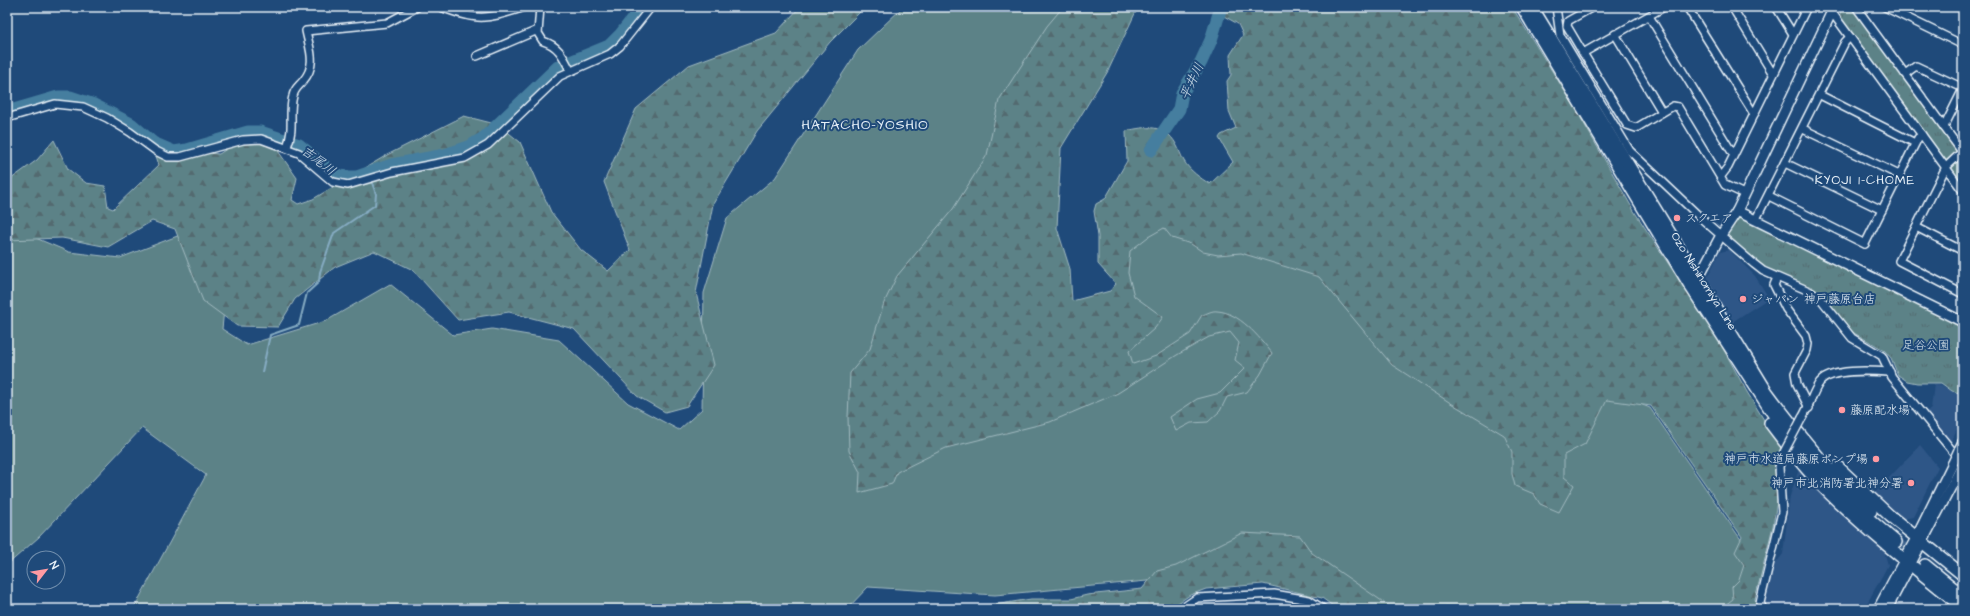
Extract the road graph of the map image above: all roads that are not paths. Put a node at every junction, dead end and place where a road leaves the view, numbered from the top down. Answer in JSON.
{"nodes":[{"id":1,"x":417,"y":7,"type":"edge"},
{"id":2,"x":441,"y":7,"type":"edge"},
{"id":3,"x":525,"y":7,"type":"edge"},
{"id":4,"x":540,"y":7,"type":"edge"},
{"id":5,"x":651,"y":7,"type":"edge"},
{"id":6,"x":1522,"y":7,"type":"edge"},
{"id":7,"x":1532,"y":7,"type":"edge"},
{"id":8,"x":1556,"y":7,"type":"edge"},
{"id":9,"x":1593,"y":7,"type":"edge"},
{"id":10,"x":1664,"y":7,"type":"edge"},
{"id":11,"x":1688,"y":7,"type":"edge"},
{"id":12,"x":1732,"y":7,"type":"edge"},
{"id":13,"x":1776,"y":7,"type":"edge"},
{"id":14,"x":1807,"y":7,"type":"edge"},
{"id":15,"x":1885,"y":7,"type":"edge"},
{"id":16,"x":1960,"y":7,"type":"edge"},
{"id":17,"x":1859,"y":8,"type":"edge"},
{"id":18,"x":1831,"y":9,"type":"edge"},
{"id":19,"x":1963,"y":9,"type":"edge"},
{"id":20,"x":1649,"y":16,"type":"junction"},
{"id":21,"x":538,"y":30,"type":"junction"},
{"id":22,"x":1615,"y":34,"type":"junction"},
{"id":23,"x":1793,"y":34,"type":"junction"},
{"id":24,"x":1850,"y":36,"type":"junction"},
{"id":25,"x":1963,"y":45,"type":"edge"},
{"id":26,"x":1583,"y":53,"type":"junction"},
{"id":27,"x":478,"y":56,"type":"dead end"},
{"id":28,"x":570,"y":70,"type":"junction"},
{"id":29,"x":1773,"y":74,"type":"junction"},
{"id":30,"x":1905,"y":74,"type":"junction"},
{"id":31,"x":1963,"y":89,"type":"edge"},
{"id":32,"x":1820,"y":95,"type":"junction"},
{"id":33,"x":1662,"y":112,"type":"junction"},
{"id":34,"x":1754,"y":114,"type":"junction"},
{"id":35,"x":7,"y":118,"type":"edge"},
{"id":36,"x":1944,"y":127,"type":"junction"},
{"id":37,"x":1803,"y":129,"type":"junction"},
{"id":38,"x":1922,"y":135,"type":"junction"},
{"id":39,"x":1915,"y":143,"type":"junction"},
{"id":40,"x":288,"y":146,"type":"junction"},
{"id":41,"x":1963,"y":152,"type":"edge"},
{"id":42,"x":1733,"y":154,"type":"junction"},
{"id":43,"x":1785,"y":163,"type":"junction"},
{"id":44,"x":1946,"y":167,"type":"junction"},
{"id":45,"x":1899,"y":175,"type":"junction"},
{"id":46,"x":1721,"y":176,"type":"junction"},
{"id":47,"x":1963,"y":190,"type":"edge"},
{"id":48,"x":1744,"y":194,"type":"junction"},
{"id":49,"x":1769,"y":196,"type":"junction"},
{"id":50,"x":1737,"y":210,"type":"junction"},
{"id":51,"x":1882,"y":210,"type":"junction"},
{"id":52,"x":1756,"y":219,"type":"junction"},
{"id":53,"x":1916,"y":227,"type":"junction"},
{"id":54,"x":1721,"y":235,"type":"junction"},
{"id":55,"x":1963,"y":251,"type":"edge"},
{"id":56,"x":1777,"y":278,"type":"junction"},
{"id":57,"x":1694,"y":281,"type":"junction"},
{"id":58,"x":1963,"y":294,"type":"edge"},
{"id":59,"x":1963,"y":322,"type":"edge"},
{"id":60,"x":1744,"y":362,"type":"junction"},
{"id":61,"x":1890,"y":372,"type":"junction"},
{"id":62,"x":1809,"y":408,"type":"junction"},
{"id":63,"x":1961,"y":446,"type":"edge"},
{"id":64,"x":1962,"y":466,"type":"edge"},
{"id":65,"x":1898,"y":539,"type":"tunnel mouth"},
{"id":66,"x":1920,"y":540,"type":"junction"},
{"id":67,"x":1908,"y":563,"type":"junction"},
{"id":68,"x":1963,"y":575,"type":"edge"},
{"id":69,"x":1963,"y":586,"type":"edge"},
{"id":70,"x":1963,"y":596,"type":"edge"},
{"id":71,"x":1963,"y":607,"type":"edge"},
{"id":72,"x":1181,"y":609,"type":"edge"},
{"id":73,"x":1323,"y":609,"type":"edge"},
{"id":74,"x":1763,"y":609,"type":"edge"},
{"id":75,"x":1878,"y":609,"type":"edge"},
{"id":76,"x":1887,"y":609,"type":"edge"}],
"edges":[{"from":1,"to":40,"type":"street"},
{"from":2,"to":3,"type":"street"},
{"from":4,"to":21,"type":"street"},
{"from":5,"to":28,"type":"street"},
{"from":6,"to":57,"type":"main road","name":"Ozo Nishinomiya Line"},
{"from":7,"to":57,"type":"main road","name":"Ozo Nishinomiya Line"},
{"from":8,"to":54,"type":"street"},
{"from":9,"to":26,"type":"street"},
{"from":10,"to":20,"type":"street"},
{"from":11,"to":34,"type":"street"},
{"from":12,"to":29,"type":"street"},
{"from":13,"to":23,"type":"street"},
{"from":14,"to":23,"type":"street"},
{"from":15,"to":25,"type":"street"},
{"from":16,"to":19,"type":"street"},
{"from":17,"to":30,"type":"street"},
{"from":18,"to":24,"type":"street"},
{"from":18,"to":48,"type":"street"},
{"from":20,"to":22,"type":"street"},
{"from":20,"to":42,"type":"street"},
{"from":21,"to":27,"type":"street"},
{"from":21,"to":28,"type":"street"},
{"from":22,"to":26,"type":"street"},
{"from":22,"to":33,"type":"street"},
{"from":23,"to":29,"type":"street"},
{"from":24,"to":32,"type":"street"},
{"from":24,"to":38,"type":"street"},
{"from":26,"to":33,"type":"street"},
{"from":28,"to":40,"type":"street"},
{"from":29,"to":34,"type":"street"},
{"from":30,"to":31,"type":"street"},
{"from":30,"to":36,"type":"street"},
{"from":31,"to":36,"type":"street"},
{"from":32,"to":37,"type":"street"},
{"from":32,"to":39,"type":"street"},
{"from":33,"to":46,"type":"street"},
{"from":34,"to":42,"type":"street"},
{"from":35,"to":40,"type":"street"},
{"from":36,"to":41,"type":"street"},
{"from":37,"to":43,"type":"street"},
{"from":37,"to":45,"type":"street"},
{"from":38,"to":39,"type":"street"},
{"from":38,"to":44,"type":"street"},
{"from":39,"to":45,"type":"street"},
{"from":41,"to":44,"type":"street"},
{"from":42,"to":46,"type":"street"},
{"from":43,"to":49,"type":"street"},
{"from":43,"to":51,"type":"street"},
{"from":44,"to":47,"type":"street"},
{"from":44,"to":53,"type":"street"},
{"from":45,"to":51,"type":"street"},
{"from":46,"to":48,"type":"street"},
{"from":48,"to":50,"type":"street"},
{"from":49,"to":51,"type":"street"},
{"from":49,"to":52,"type":"street"},
{"from":50,"to":52,"type":"street"},
{"from":50,"to":54,"type":"street"},
{"from":52,"to":59,"type":"street"},
{"from":53,"to":55,"type":"street"},
{"from":53,"to":58,"type":"street"},
{"from":54,"to":56,"type":"street"},
{"from":54,"to":57,"type":"street"},
{"from":56,"to":61,"type":"street"},
{"from":56,"to":62,"type":"street"},
{"from":57,"to":60,"type":"main road","name":"Ozo Nishinomiya Line"},
{"from":60,"to":65,"type":"main road","name":"Ozo Nishinomiya Line"},
{"from":60,"to":66,"type":"main road"},
{"from":60,"to":67,"type":"main road"},
{"from":61,"to":62,"type":"street"},
{"from":61,"to":64,"type":"street"},
{"from":62,"to":74,"type":"street","bridge":true},
{"from":63,"to":66,"type":"street","bridge":true},
{"from":64,"to":66,"type":"street"},
{"from":66,"to":67,"type":"street"},
{"from":66,"to":68,"type":"main road"},
{"from":67,"to":71,"type":"main road"},
{"from":67,"to":75,"type":"street"},
{"from":67,"to":76,"type":"street"},
{"from":69,"to":70,"type":"main road"},
{"from":72,"to":73,"type":"street"}]}
